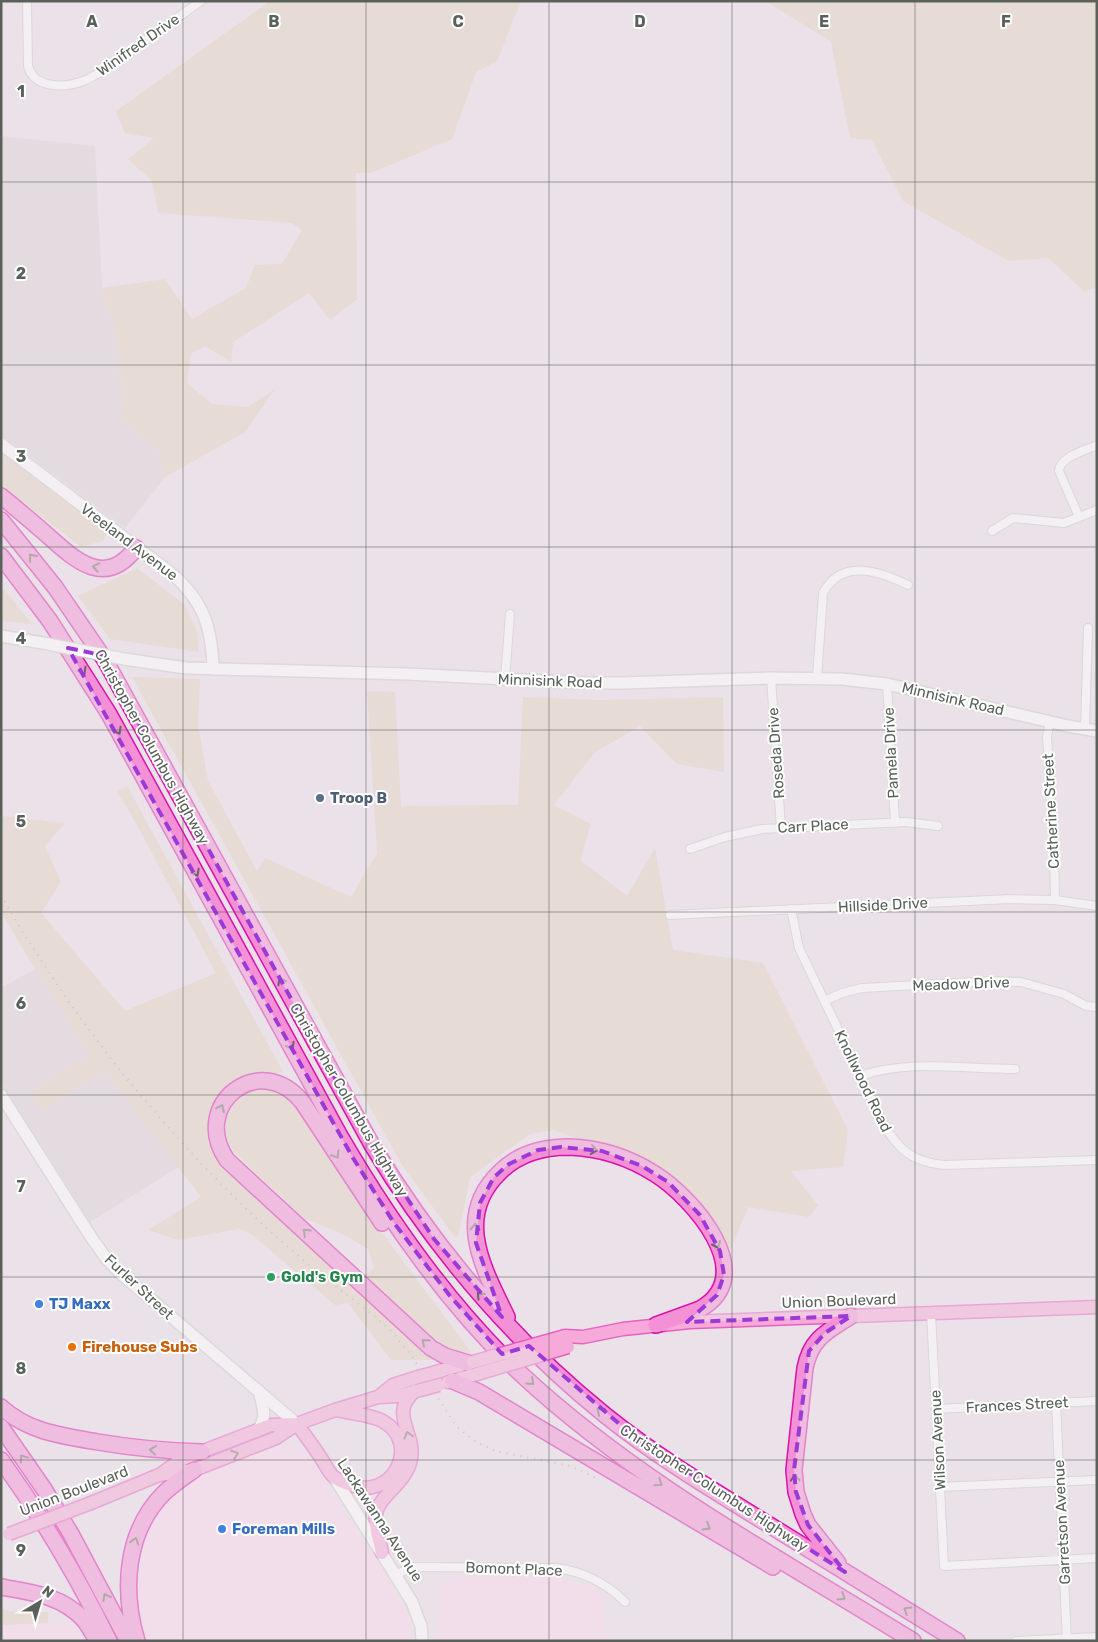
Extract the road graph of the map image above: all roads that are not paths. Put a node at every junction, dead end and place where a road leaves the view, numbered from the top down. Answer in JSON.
{"nodes":[{"id":1,"x":27,"y":1,"type":"edge"},
{"id":2,"x":200,"y":1,"type":"edge"},
{"id":3,"x":1,"y":444,"type":"edge"},
{"id":4,"x":1097,"y":446,"type":"edge"},
{"id":5,"x":1,"y":496,"type":"edge"},
{"id":6,"x":1097,"y":510,"type":"edge"},
{"id":7,"x":1079,"y":517,"type":"junction"},
{"id":8,"x":1,"y":520,"type":"edge"},
{"id":9,"x":992,"y":531,"type":"dead end"},
{"id":10,"x":136,"y":548,"type":"junction"},
{"id":11,"x":1,"y":556,"type":"edge"},
{"id":12,"x":908,"y":585,"type":"dead end"},
{"id":13,"x":510,"y":614,"type":"dead end"},
{"id":14,"x":1088,"y":628,"type":"dead end"},
{"id":15,"x":1,"y":636,"type":"edge"},
{"id":16,"x":213,"y":669,"type":"junction"},
{"id":17,"x":771,"y":678,"type":"junction"},
{"id":18,"x":817,"y":678,"type":"junction"},
{"id":19,"x":505,"y":679,"type":"junction"},
{"id":20,"x":887,"y":684,"type":"junction"},
{"id":21,"x":1050,"y":722,"type":"junction"},
{"id":22,"x":1091,"y":730,"type":"edge"},
{"id":23,"x":895,"y":823,"type":"junction"},
{"id":24,"x":938,"y":826,"type":"dead end"},
{"id":25,"x":781,"y":828,"type":"junction"},
{"id":26,"x":690,"y":849,"type":"dead end"},
{"id":27,"x":1055,"y":900,"type":"junction"},
{"id":28,"x":1097,"y":906,"type":"edge"},
{"id":29,"x":791,"y":909,"type":"junction"},
{"id":30,"x":670,"y":915,"type":"dead end"},
{"id":31,"x":824,"y":1001,"type":"junction"},
{"id":32,"x":1097,"y":1007,"type":"edge"},
{"id":33,"x":1015,"y":1069,"type":"dead end"},
{"id":34,"x":860,"y":1076,"type":"junction"},
{"id":35,"x":1,"y":1095,"type":"edge"},
{"id":36,"x":1097,"y":1160,"type":"edge"},
{"id":37,"x":414,"y":1251,"type":"junction"},
{"id":38,"x":1097,"y":1307,"type":"edge"},
{"id":39,"x":931,"y":1313,"type":"junction"},
{"id":40,"x":852,"y":1316,"type":"junction"},
{"id":41,"x":656,"y":1325,"type":"junction"},
{"id":42,"x":513,"y":1330,"type":"junction"},
{"id":43,"x":473,"y":1366,"type":"junction"},
{"id":44,"x":441,"y":1380,"type":"junction"},
{"id":45,"x":419,"y":1386,"type":"junction"},
{"id":46,"x":258,"y":1392,"type":"junction"},
{"id":47,"x":1097,"y":1401,"type":"edge"},
{"id":48,"x":1056,"y":1403,"type":"junction"},
{"id":49,"x":1,"y":1407,"type":"edge"},
{"id":50,"x":936,"y":1409,"type":"junction"},
{"id":51,"x":336,"y":1410,"type":"junction"},
{"id":52,"x":297,"y":1424,"type":"junction"},
{"id":53,"x":1,"y":1428,"type":"edge"},
{"id":54,"x":257,"y":1431,"type":"junction"},
{"id":55,"x":202,"y":1452,"type":"junction"},
{"id":56,"x":2,"y":1462,"type":"edge"},
{"id":57,"x":194,"y":1470,"type":"junction"},
{"id":58,"x":159,"y":1475,"type":"junction"},
{"id":59,"x":334,"y":1478,"type":"junction"},
{"id":60,"x":1097,"y":1480,"type":"edge"},
{"id":61,"x":1060,"y":1482,"type":"junction"},
{"id":62,"x":940,"y":1487,"type":"junction"},
{"id":63,"x":4,"y":1535,"type":"edge"},
{"id":64,"x":382,"y":1553,"type":"junction"},
{"id":65,"x":1097,"y":1558,"type":"edge"},
{"id":66,"x":1063,"y":1560,"type":"junction"},
{"id":67,"x":802,"y":1572,"type":"junction"},
{"id":68,"x":845,"y":1572,"type":"junction"},
{"id":69,"x":396,"y":1575,"type":"junction"},
{"id":70,"x":1,"y":1587,"type":"edge"},
{"id":71,"x":624,"y":1602,"type":"dead end"},
{"id":72,"x":1097,"y":1637,"type":"edge"},
{"id":73,"x":1067,"y":1640,"type":"edge"},
{"id":74,"x":96,"y":1641,"type":"edge"},
{"id":75,"x":109,"y":1641,"type":"edge"},
{"id":76,"x":128,"y":1641,"type":"edge"},
{"id":77,"x":137,"y":1641,"type":"edge"},
{"id":78,"x":422,"y":1641,"type":"edge"},
{"id":79,"x":913,"y":1641,"type":"edge"},
{"id":80,"x":958,"y":1641,"type":"edge"},
{"id":81,"x":1016,"y":1641,"type":"edge"}],
"edges":[{"from":1,"to":2,"type":"street","name":"Winifred Drive"},
{"from":3,"to":10,"type":"street","name":"Vreeland Avenue"},
{"from":4,"to":7,"type":"street"},
{"from":10,"to":5,"type":"highway","one_way":true},
{"from":6,"to":7,"type":"street"},
{"from":7,"to":9,"type":"street"},
{"from":42,"to":8,"type":"highway","name":"Christopher Columbus Highway","one_way":true},
{"from":10,"to":16,"type":"street","name":"Vreeland Avenue"},
{"from":11,"to":37,"type":"highway","name":"Christopher Columbus Highway","one_way":true},
{"from":12,"to":18,"type":"street"},
{"from":13,"to":19,"type":"street"},
{"from":14,"to":22,"type":"street"},
{"from":15,"to":16,"type":"street","name":"Minnisink Road","bridge":true},
{"from":16,"to":19,"type":"street","name":"Minnisink Road"},
{"from":17,"to":18,"type":"street","name":"Minnisink Road"},
{"from":17,"to":19,"type":"street","name":"Minnisink Road"},
{"from":17,"to":25,"type":"street","name":"Roseda Drive"},
{"from":18,"to":20,"type":"street","name":"Minnisink Road"},
{"from":20,"to":21,"type":"street","name":"Minnisink Road"},
{"from":20,"to":23,"type":"street","name":"Pamela Drive"},
{"from":21,"to":22,"type":"street","name":"Minnisink Road"},
{"from":21,"to":27,"type":"street","name":"Catherine Street"},
{"from":23,"to":24,"type":"street","name":"Carr Place"},
{"from":23,"to":25,"type":"street","name":"Carr Place"},
{"from":25,"to":26,"type":"street","name":"Carr Place"},
{"from":27,"to":28,"type":"street","name":"Hillside Drive"},
{"from":27,"to":29,"type":"street","name":"Hillside Drive"},
{"from":29,"to":30,"type":"street","name":"Hillside Drive"},
{"from":29,"to":31,"type":"street","name":"Knollwood Road"},
{"from":31,"to":32,"type":"street","name":"Meadow Drive"},
{"from":31,"to":34,"type":"street","name":"Knollwood Road"},
{"from":33,"to":34,"type":"street"},
{"from":34,"to":36,"type":"street","name":"Knollwood Road"},
{"from":35,"to":46,"type":"street","name":"Furler Street"},
{"from":43,"to":37,"type":"highway","one_way":true},
{"from":37,"to":67,"type":"highway","name":"Christopher Columbus Highway","one_way":true},
{"from":38,"to":39,"type":"main road","name":"Union Boulevard"},
{"from":39,"to":40,"type":"main road","name":"Union Boulevard"},
{"from":39,"to":50,"type":"street","name":"Wilson Avenue"},
{"from":40,"to":41,"type":"main road","name":"Union Boulevard"},
{"from":68,"to":40,"type":"highway","one_way":true},
{"from":42,"to":41,"type":"highway","one_way":true},
{"from":41,"to":43,"type":"main road","name":"Union Boulevard","bridge":true},
{"from":68,"to":42,"type":"highway","name":"Christopher Columbus Highway","one_way":true},
{"from":43,"to":44,"type":"main road","name":"Union Boulevard"},
{"from":43,"to":44,"type":"main road","name":"Union Boulevard"},
{"from":44,"to":45,"type":"main road","name":"Union Boulevard","bridge":true},
{"from":44,"to":67,"type":"highway","one_way":true},
{"from":45,"to":51,"type":"main road","name":"Union Boulevard"},
{"from":64,"to":45,"type":"main road","one_way":true},
{"from":46,"to":52,"type":"street","name":"Furler Street"},
{"from":46,"to":54,"type":"street"},
{"from":47,"to":48,"type":"street","name":"Frances Street"},
{"from":48,"to":50,"type":"street","name":"Frances Street"},
{"from":48,"to":61,"type":"street","name":"Garretson Avenue"},
{"from":55,"to":49,"type":"highway","one_way":true},
{"from":50,"to":62,"type":"street","name":"Wilson Avenue"},
{"from":51,"to":52,"type":"main road","name":"Union Boulevard"},
{"from":51,"to":59,"type":"main road"},
{"from":52,"to":54,"type":"main road","name":"Union Boulevard"},
{"from":57,"to":52,"type":"main road","name":"Union Boulevard","one_way":true},
{"from":52,"to":59,"type":"main road","name":"Lackawanna Avenue"},
{"from":76,"to":53,"type":"highway","one_way":true},
{"from":54,"to":55,"type":"main road","name":"Union Boulevard"},
{"from":55,"to":58,"type":"main road","name":"Union Boulevard"},
{"from":56,"to":75,"type":"highway"},
{"from":57,"to":58,"type":"main road","name":"Union Boulevard"},
{"from":77,"to":57,"type":"highway","one_way":true},
{"from":58,"to":63,"type":"main road","name":"Union Boulevard","bridge":true},
{"from":59,"to":64,"type":"street","name":"Lackawanna Avenue"},
{"from":60,"to":61,"type":"street"},
{"from":61,"to":62,"type":"street"},
{"from":61,"to":66,"type":"street","name":"Garretson Avenue"},
{"from":62,"to":66,"type":"street","name":"Wilson Avenue"},
{"from":64,"to":69,"type":"street","name":"Lackawanna Avenue"},
{"from":65,"to":66,"type":"street"},
{"from":66,"to":73,"type":"street","name":"Garretson Avenue"},
{"from":67,"to":79,"type":"highway","name":"Christopher Columbus Highway","one_way":true},
{"from":80,"to":68,"type":"highway","name":"Christopher Columbus Highway","one_way":true},
{"from":69,"to":71,"type":"street","name":"Bomont Place"},
{"from":69,"to":78,"type":"street","name":"Lackawanna Avenue"},
{"from":70,"to":74,"type":"highway"},
{"from":72,"to":73,"type":"street"},
{"from":73,"to":81,"type":"street"}]}
